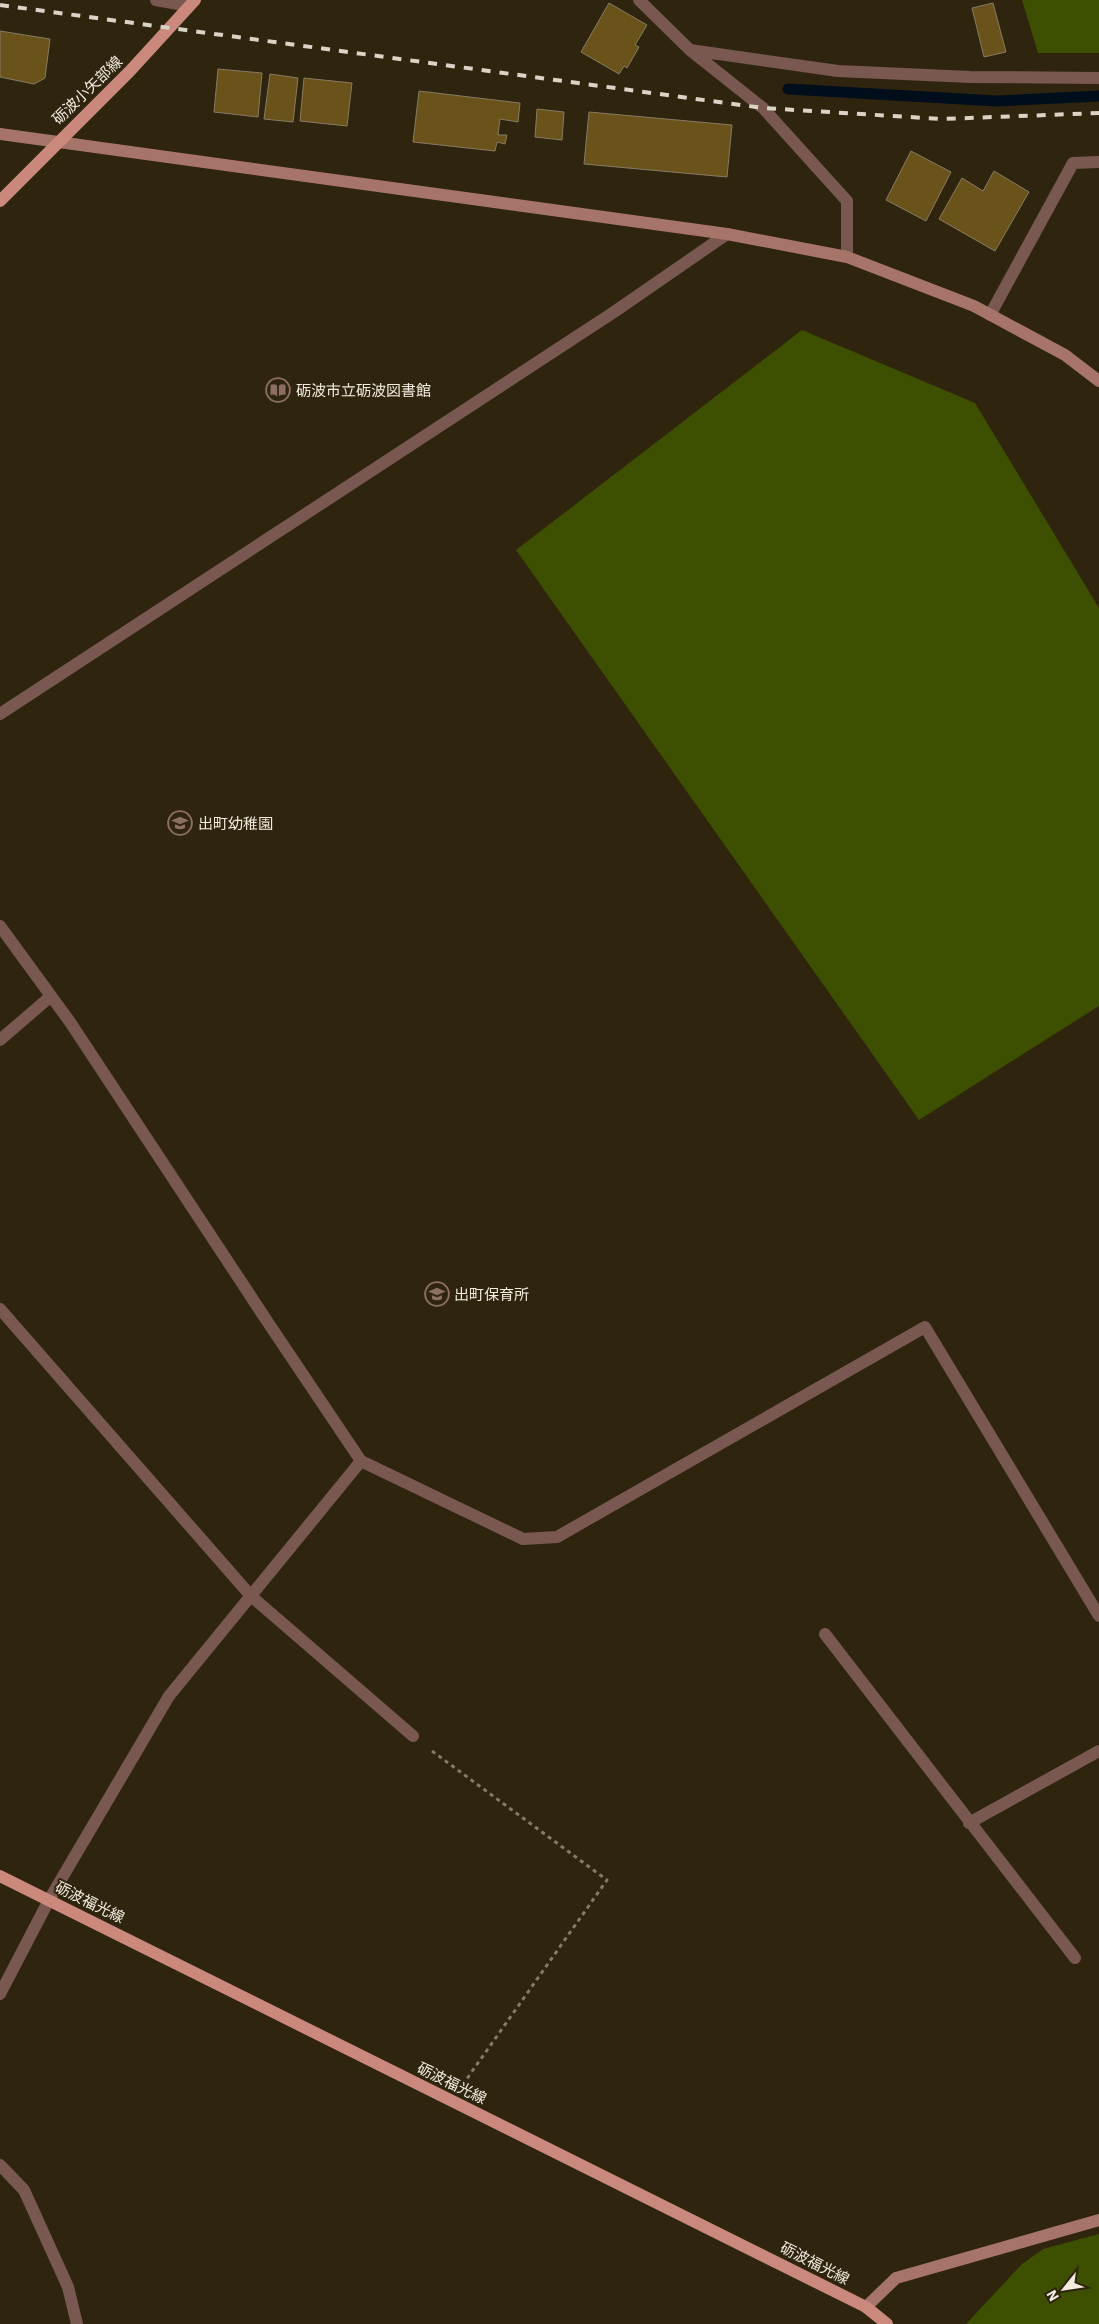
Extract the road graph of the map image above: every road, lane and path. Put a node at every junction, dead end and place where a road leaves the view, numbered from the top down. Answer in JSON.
{"nodes":[{"id":1,"x":156,"y":0,"type":"edge"},
{"id":2,"x":639,"y":0,"type":"edge"},
{"id":3,"x":192,"y":3,"type":"edge"},
{"id":4,"x":690,"y":50,"type":"junction"},
{"id":5,"x":1099,"y":78,"type":"edge"},
{"id":6,"x":0,"y":134,"type":"edge"},
{"id":7,"x":56,"y":142,"type":"junction"},
{"id":8,"x":1099,"y":162,"type":"edge"},
{"id":9,"x":0,"y":201,"type":"edge"},
{"id":10,"x":727,"y":234,"type":"junction"},
{"id":11,"x":847,"y":257,"type":"junction"},
{"id":12,"x":990,"y":315,"type":"junction"},
{"id":13,"x":1099,"y":381,"type":"edge"},
{"id":14,"x":0,"y":714,"type":"edge"},
{"id":15,"x":0,"y":926,"type":"edge"},
{"id":16,"x":51,"y":996,"type":"junction"},
{"id":17,"x":0,"y":1040,"type":"edge"},
{"id":18,"x":0,"y":1309,"type":"edge"},
{"id":19,"x":361,"y":1461,"type":"junction"},
{"id":20,"x":251,"y":1596,"type":"junction"},
{"id":21,"x":1099,"y":1616,"type":"edge"},
{"id":22,"x":825,"y":1634,"type":"dead end"},
{"id":23,"x":413,"y":1736,"type":"joint"},
{"id":24,"x":1099,"y":1751,"type":"edge"},
{"id":25,"x":970,"y":1822,"type":"junction"},
{"id":26,"x":0,"y":1876,"type":"edge"},
{"id":27,"x":49,"y":1900,"type":"junction"},
{"id":28,"x":1075,"y":1958,"type":"dead end"},
{"id":29,"x":0,"y":1994,"type":"edge"},
{"id":30,"x":452,"y":2100,"type":"junction"},
{"id":31,"x":0,"y":2165,"type":"edge"},
{"id":32,"x":1099,"y":2220,"type":"edge"},
{"id":33,"x":866,"y":2307,"type":"junction"},
{"id":34,"x":77,"y":2324,"type":"edge"},
{"id":35,"x":887,"y":2324,"type":"edge"}],
"edges":[{"from":1,"to":3,"type":"street"},
{"from":2,"to":4,"type":"street"},
{"from":3,"to":7,"type":"main road","name":"砺波小矢部線"},
{"from":4,"to":5,"type":"street"},
{"from":4,"to":11,"type":"street"},
{"from":6,"to":7,"type":"street"},
{"from":7,"to":9,"type":"main road","name":"砺波小矢部線"},
{"from":7,"to":10,"type":"street"},
{"from":8,"to":12,"type":"street"},
{"from":10,"to":11,"type":"street"},
{"from":10,"to":14,"type":"street"},
{"from":11,"to":12,"type":"street"},
{"from":12,"to":13,"type":"street"},
{"from":15,"to":16,"type":"street"},
{"from":16,"to":17,"type":"street"},
{"from":16,"to":19,"type":"street"},
{"from":18,"to":20,"type":"street"},
{"from":19,"to":20,"type":"street"},
{"from":19,"to":21,"type":"street"},
{"from":20,"to":23,"type":"street"},
{"from":20,"to":27,"type":"street"},
{"from":22,"to":25,"type":"street"},
{"from":23,"to":30,"type":"path"},
{"from":24,"to":25,"type":"street"},
{"from":25,"to":28,"type":"street"},
{"from":26,"to":27,"type":"main road","name":"砺波福光線"},
{"from":27,"to":29,"type":"street"},
{"from":27,"to":30,"type":"main road","name":"砺波福光線"},
{"from":30,"to":33,"type":"main road","name":"砺波福光線"},
{"from":31,"to":34,"type":"street"},
{"from":32,"to":33,"type":"street"},
{"from":33,"to":35,"type":"main road","name":"砺波福光線"}]}
